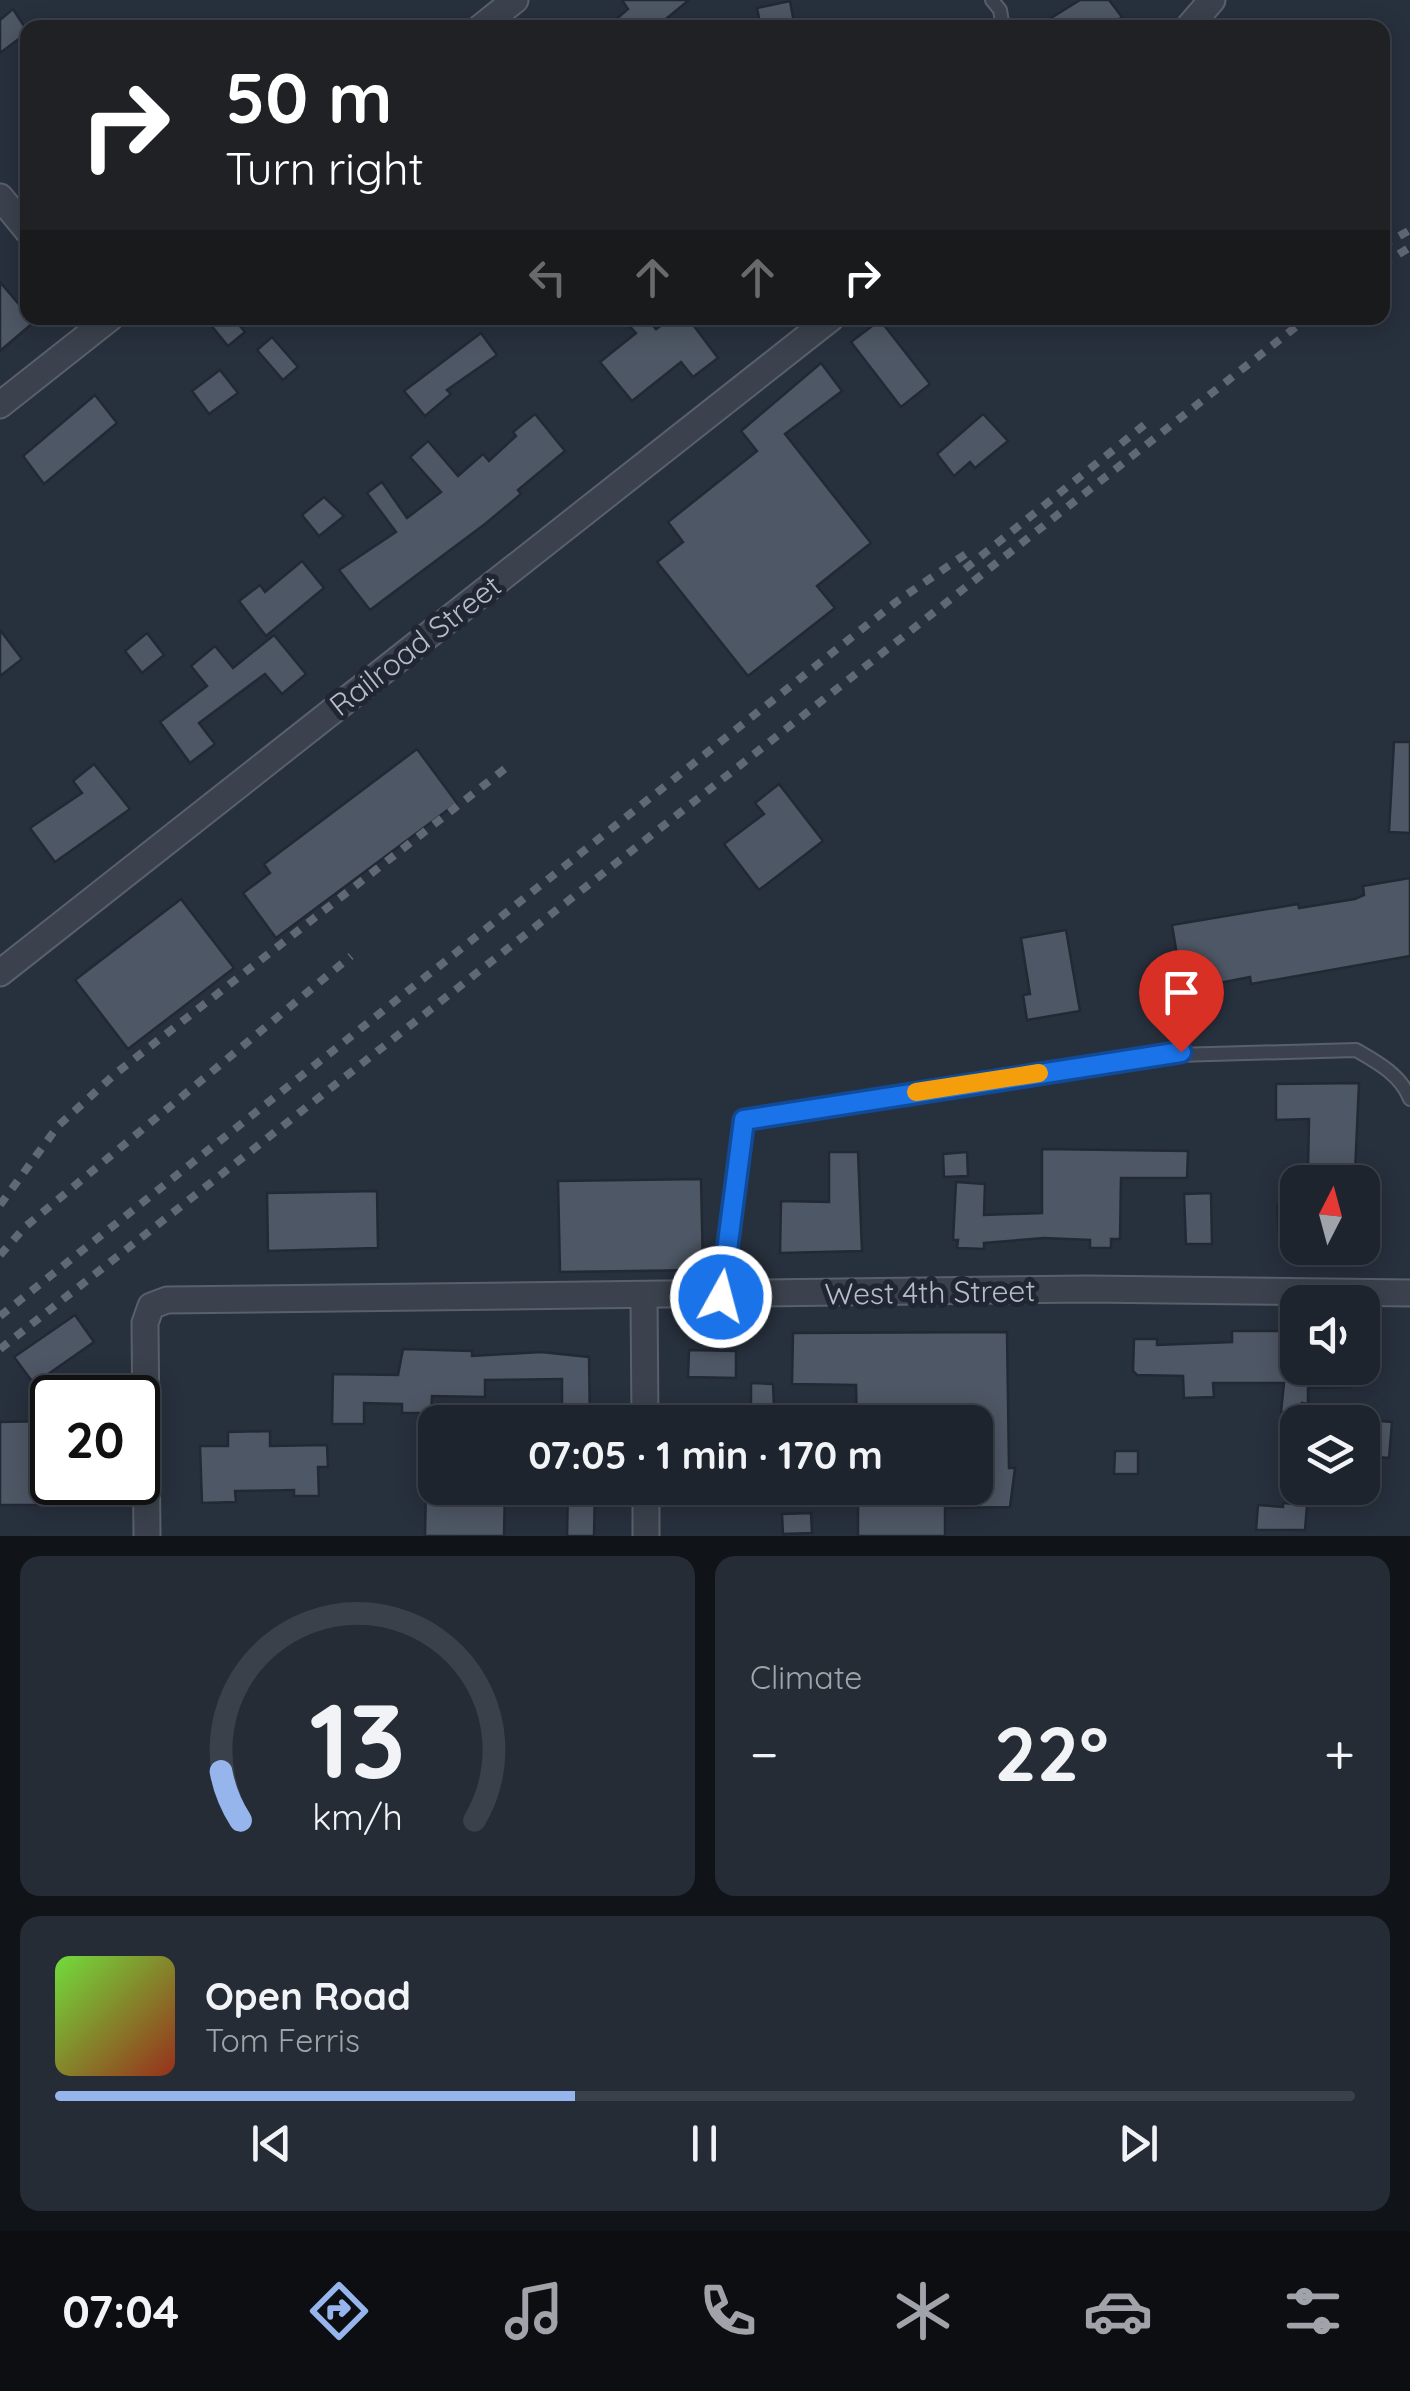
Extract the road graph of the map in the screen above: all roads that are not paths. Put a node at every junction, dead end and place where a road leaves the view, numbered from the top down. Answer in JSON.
{"nodes":[{"id":1,"x":515,"y":0,"type":"edge"},
{"id":2,"x":1212,"y":0,"type":"edge"},
{"id":3,"x":490,"y":20,"type":"edge"},
{"id":4,"x":1195,"y":20,"type":"edge"},
{"id":5,"x":0,"y":197,"type":"edge"},
{"id":6,"x":20,"y":221,"type":"edge"},
{"id":7,"x":98,"y":325,"type":"edge"},
{"id":8,"x":822,"y":325,"type":"edge"},
{"id":9,"x":0,"y":405,"type":"edge"},
{"id":10,"x":0,"y":973,"type":"edge"},
{"id":11,"x":1410,"y":1099,"type":"edge"},
{"id":12,"x":1410,"y":1293,"type":"edge"},
{"id":13,"x":721,"y":1297,"type":"junction"},
{"id":14,"x":644,"y":1298,"type":"junction"},
{"id":15,"x":645,"y":1405,"type":"edge"},
{"id":16,"x":646,"y":1505,"type":"edge"},
{"id":17,"x":147,"y":1536,"type":"edge"},
{"id":18,"x":646,"y":1536,"type":"edge"}],
"edges":[{"from":1,"to":3,"type":"street"},
{"from":2,"to":4,"type":"street"},
{"from":5,"to":6,"type":"street"},
{"from":7,"to":9,"type":"street"},
{"from":8,"to":10,"type":"street","name":"Railroad Street"},
{"from":11,"to":13,"type":"lane"},
{"from":12,"to":13,"type":"street","name":"West 4th Street"},
{"from":13,"to":14,"type":"street","name":"West 4th Street"},
{"from":14,"to":15,"type":"street"},
{"from":14,"to":17,"type":"street","name":"West 4th Street"},
{"from":16,"to":18,"type":"street"}]}
